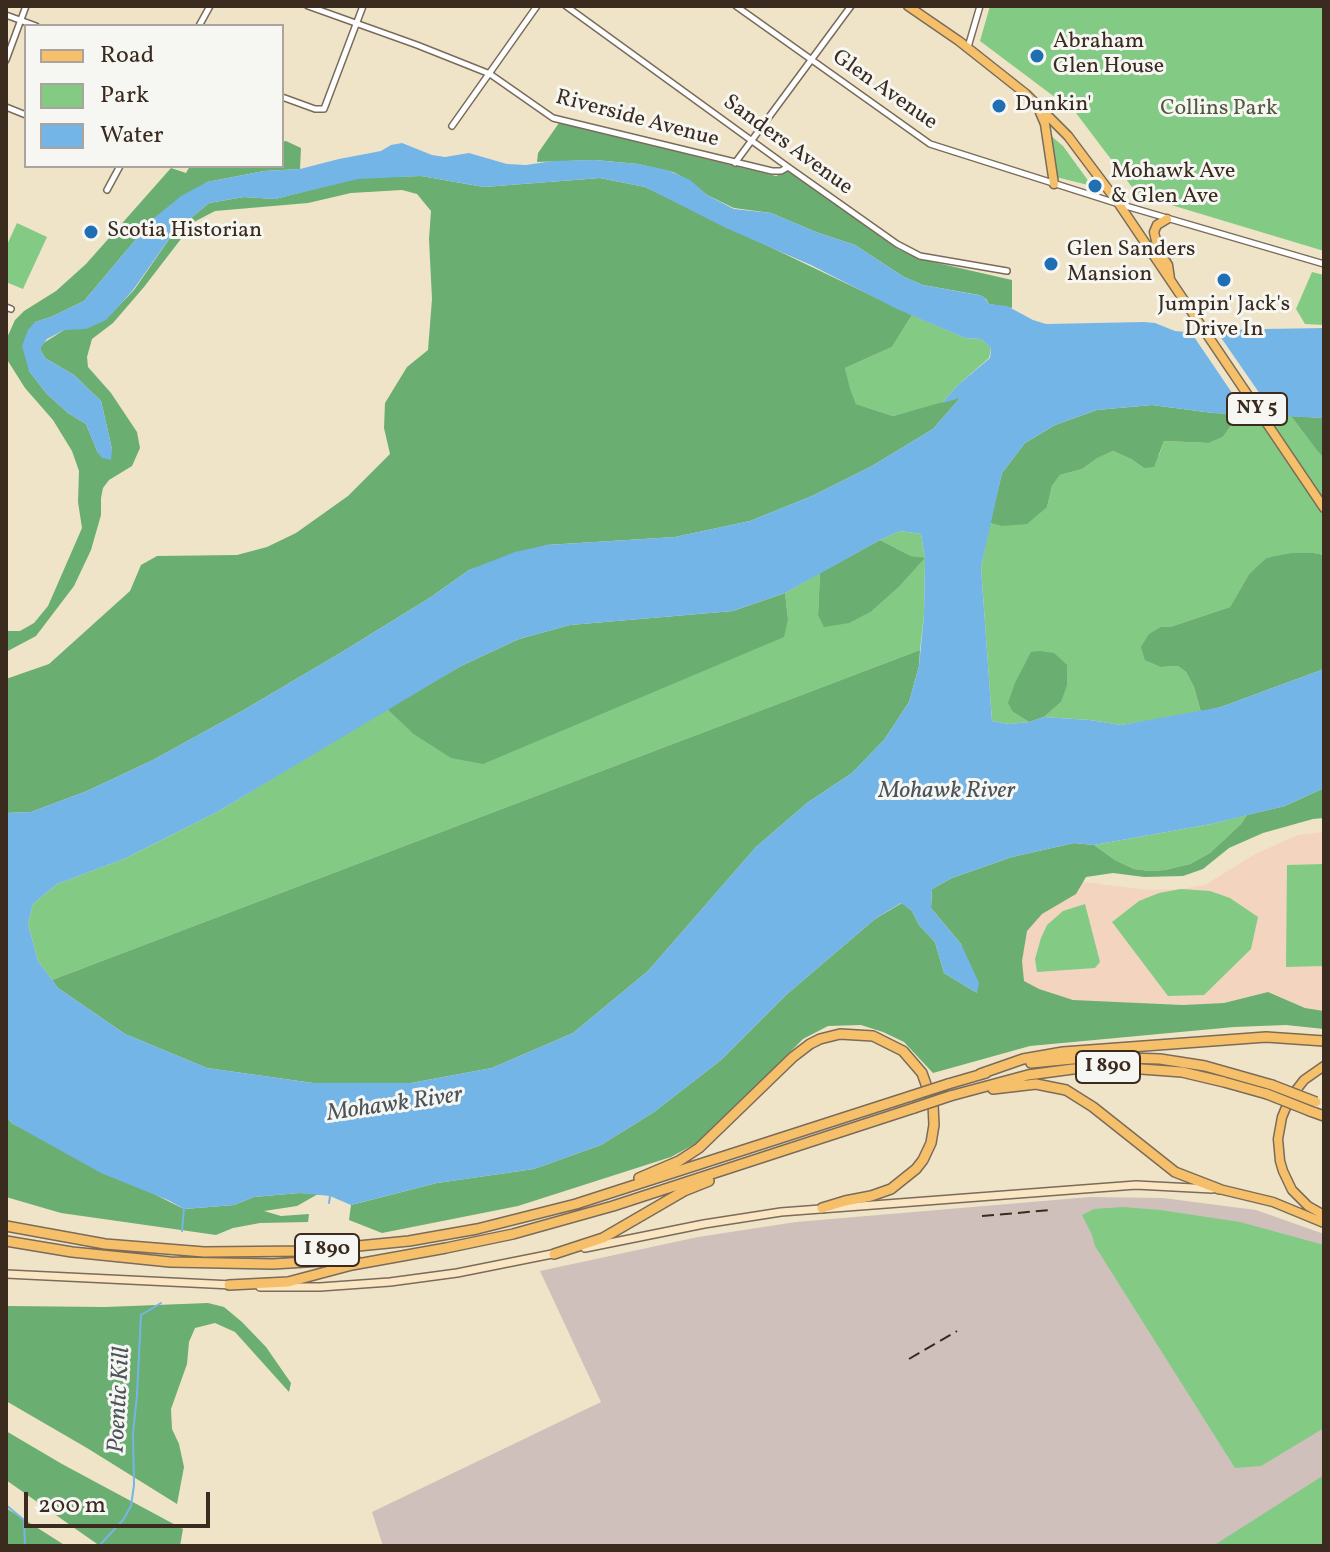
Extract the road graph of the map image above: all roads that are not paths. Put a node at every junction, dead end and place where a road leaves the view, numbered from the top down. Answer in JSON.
{"nodes":[{"id":1,"x":26,"y":6,"type":"edge"},
{"id":2,"x":308,"y":6,"type":"edge"},
{"id":3,"x":363,"y":6,"type":"edge"},
{"id":4,"x":537,"y":6,"type":"edge"},
{"id":5,"x":566,"y":6,"type":"edge"},
{"id":6,"x":736,"y":6,"type":"edge"},
{"id":7,"x":851,"y":6,"type":"edge"},
{"id":8,"x":908,"y":6,"type":"edge"},
{"id":9,"x":980,"y":6,"type":"edge"},
{"id":10,"x":6,"y":15,"type":"edge"},
{"id":11,"x":21,"y":20,"type":"junction"},
{"id":12,"x":31,"y":24,"type":"edge"},
{"id":13,"x":357,"y":24,"type":"junction"},
{"id":14,"x":968,"y":48,"type":"junction"},
{"id":15,"x":6,"y":60,"type":"edge"},
{"id":16,"x":811,"y":60,"type":"junction"},
{"id":17,"x":490,"y":74,"type":"junction"},
{"id":18,"x":284,"y":98,"type":"edge"},
{"id":19,"x":1037,"y":105,"type":"junction"},
{"id":20,"x":452,"y":126,"type":"dead end"},
{"id":21,"x":753,"y":140,"type":"junction"},
{"id":22,"x":735,"y":163,"type":"junction"},
{"id":23,"x":788,"y":167,"type":"junction"},
{"id":24,"x":119,"y":168,"type":"edge"},
{"id":25,"x":1054,"y":184,"type":"junction"},
{"id":26,"x":107,"y":190,"type":"dead end"},
{"id":27,"x":1119,"y":204,"type":"junction"},
{"id":28,"x":1167,"y":219,"type":"junction"},
{"id":29,"x":1324,"y":264,"type":"edge"},
{"id":30,"x":1007,"y":271,"type":"dead end"},
{"id":31,"x":1171,"y":284,"type":"junction"},
{"id":32,"x":1324,"y":508,"type":"edge"},
{"id":33,"x":1324,"y":1041,"type":"edge"},
{"id":34,"x":1324,"y":1066,"type":"edge"},
{"id":35,"x":980,"y":1074,"type":"junction"},
{"id":36,"x":1269,"y":1090,"type":"junction"},
{"id":37,"x":950,"y":1096,"type":"junction"},
{"id":38,"x":1320,"y":1104,"type":"edge"},
{"id":39,"x":1324,"y":1116,"type":"edge"},
{"id":40,"x":790,"y":1148,"type":"junction"},
{"id":41,"x":1219,"y":1189,"type":"junction"},
{"id":42,"x":576,"y":1204,"type":"junction"},
{"id":43,"x":822,"y":1208,"type":"junction"},
{"id":44,"x":1324,"y":1215,"type":"edge"},
{"id":45,"x":1324,"y":1223,"type":"edge"},
{"id":46,"x":6,"y":1226,"type":"edge"},
{"id":47,"x":6,"y":1241,"type":"edge"},
{"id":48,"x":446,"y":1248,"type":"junction"},
{"id":49,"x":554,"y":1254,"type":"junction"},
{"id":50,"x":6,"y":1274,"type":"edge"},
{"id":51,"x":229,"y":1285,"type":"junction"}],
"edges":[{"from":1,"to":11,"type":"street"},
{"from":2,"to":13,"type":"street","name":"Riverside Avenue"},
{"from":3,"to":13,"type":"street"},
{"from":4,"to":17,"type":"street"},
{"from":5,"to":21,"type":"street","name":"Sanders Avenue"},
{"from":6,"to":16,"type":"street","name":"Glen Avenue"},
{"from":7,"to":16,"type":"street"},
{"from":8,"to":14,"type":"main road","number":"NY 5"},
{"from":9,"to":14,"type":"street"},
{"from":10,"to":11,"type":"street"},
{"from":11,"to":12,"type":"street"},
{"from":11,"to":15,"type":"street"},
{"from":13,"to":17,"type":"street","name":"Riverside Avenue"},
{"from":13,"to":18,"type":"street"},
{"from":14,"to":19,"type":"main road","number":"NY 5"},
{"from":16,"to":21,"type":"street"},
{"from":16,"to":25,"type":"street","name":"Glen Avenue"},
{"from":17,"to":20,"type":"street"},
{"from":17,"to":22,"type":"street","name":"Riverside Avenue"},
{"from":19,"to":25,"type":"main road"},
{"from":19,"to":27,"type":"main road","number":"NY 5"},
{"from":21,"to":22,"type":"street"},
{"from":21,"to":23,"type":"street","name":"Sanders Avenue"},
{"from":22,"to":23,"type":"street","name":"Riverside Avenue"},
{"from":23,"to":30,"type":"street","name":"Sanders Avenue"},
{"from":24,"to":26,"type":"street"},
{"from":25,"to":27,"type":"street","name":"Glen Avenue"},
{"from":27,"to":28,"type":"street","name":"Glen Avenue"},
{"from":27,"to":31,"type":"main road","number":"NY 5"},
{"from":28,"to":29,"type":"street","name":"Glen Avenue"},
{"from":28,"to":31,"type":"main road"},
{"from":31,"to":32,"type":"main road","number":"NY 5"},
{"from":33,"to":35,"type":"highway"},
{"from":34,"to":44,"type":"main road"},
{"from":35,"to":36,"type":"highway","number":"I 890"},
{"from":35,"to":42,"type":"highway","number":"I 890","bridge":true},
{"from":36,"to":37,"type":"highway","number":"I 890"},
{"from":36,"to":38,"type":"highway","number":"I 890","bridge":true},
{"from":36,"to":39,"type":"highway","number":"I 890","bridge":true},
{"from":37,"to":40,"type":"highway","number":"I 890","bridge":true},
{"from":37,"to":41,"type":"highway"},
{"from":40,"to":48,"type":"highway","number":"I 890"},
{"from":40,"to":49,"type":"highway"},
{"from":41,"to":43,"type":"main road"},
{"from":41,"to":45,"type":"main road"},
{"from":42,"to":43,"type":"highway"},
{"from":42,"to":46,"type":"highway","number":"I 890"},
{"from":43,"to":49,"type":"main road"},
{"from":47,"to":48,"type":"highway","number":"I 890"},
{"from":48,"to":51,"type":"highway"},
{"from":49,"to":51,"type":"main road"},
{"from":50,"to":51,"type":"main road"}]}
